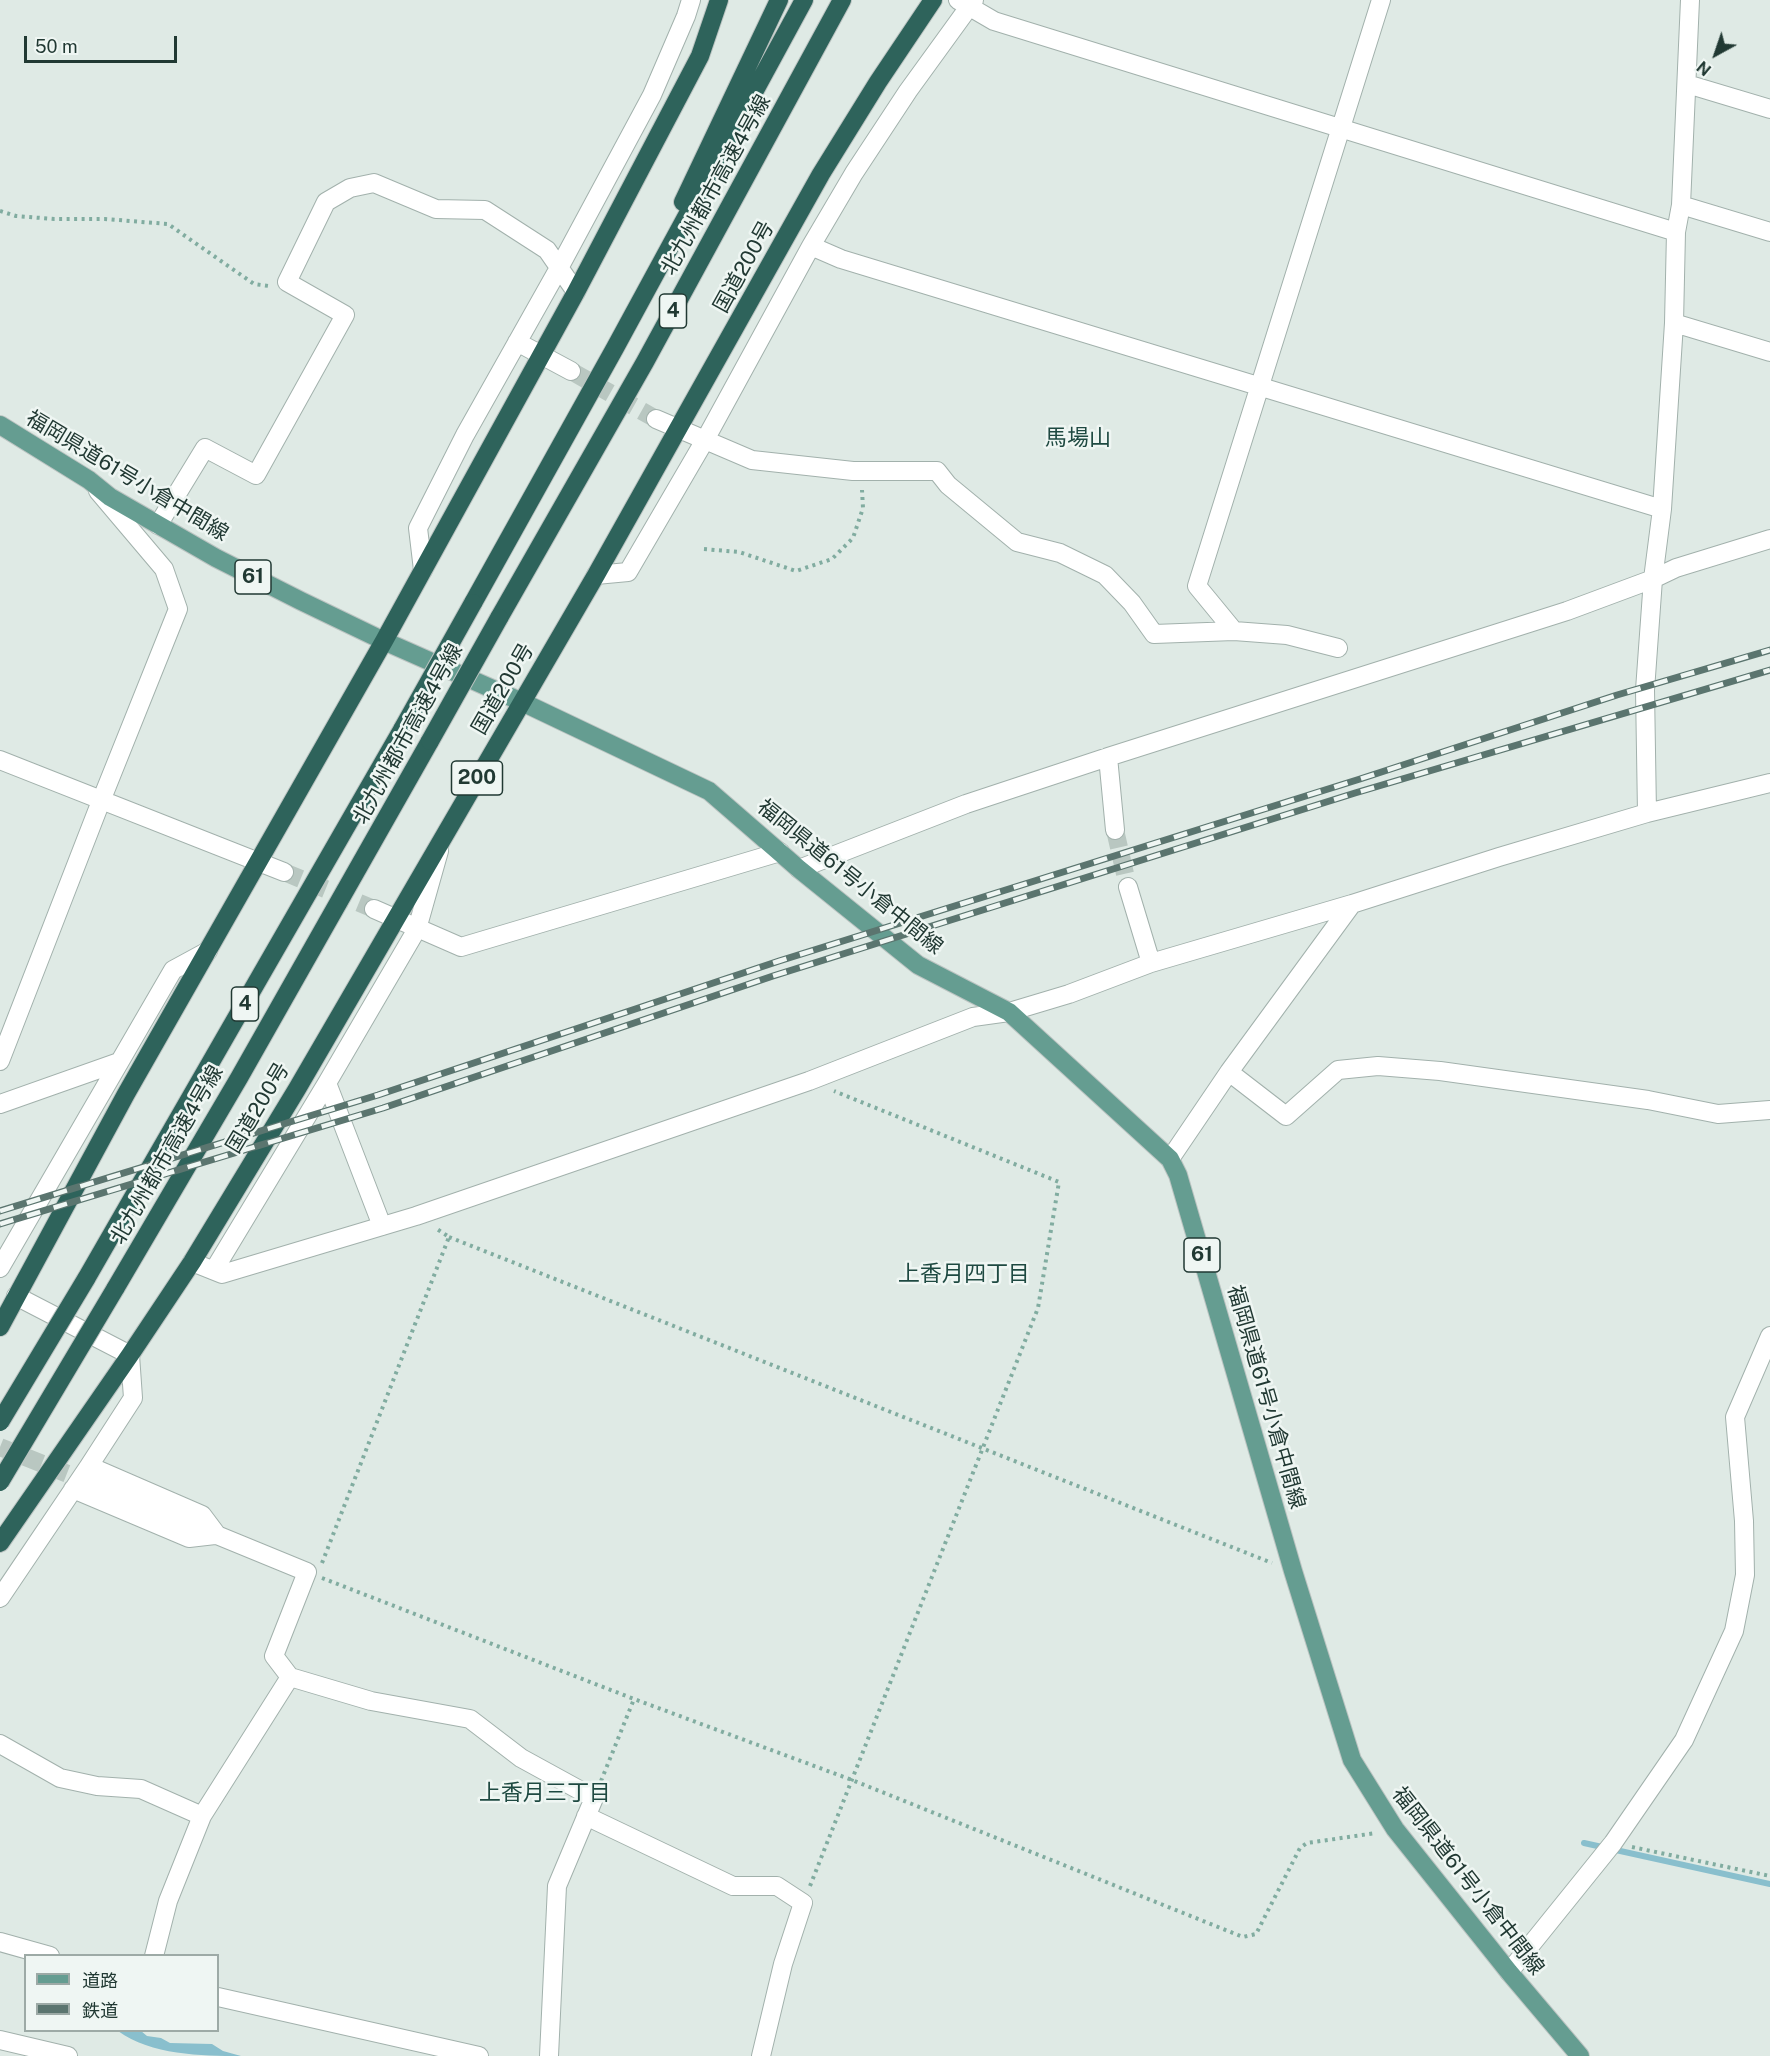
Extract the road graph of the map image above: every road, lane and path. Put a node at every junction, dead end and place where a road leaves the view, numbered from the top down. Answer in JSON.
{"nodes":[{"id":1,"x":691,"y":0,"type":"edge"},
{"id":2,"x":719,"y":0,"type":"edge"},
{"id":3,"x":779,"y":0,"type":"edge"},
{"id":4,"x":804,"y":0,"type":"edge"},
{"id":5,"x":842,"y":0,"type":"edge"},
{"id":6,"x":933,"y":0,"type":"edge"},
{"id":7,"x":1381,"y":0,"type":"edge"},
{"id":8,"x":1690,"y":0,"type":"edge"},
{"id":9,"x":967,"y":2,"type":"edge"},
{"id":10,"x":1686,"y":84,"type":"junction"},
{"id":11,"x":1770,"y":109,"type":"edge"},
{"id":12,"x":1341,"y":129,"type":"junction"},
{"id":13,"x":1681,"y":205,"type":"junction"},
{"id":14,"x":0,"y":211,"type":"edge"},
{"id":15,"x":1676,"y":232,"type":"junction"},
{"id":16,"x":1770,"y":232,"type":"edge"},
{"id":17,"x":811,"y":246,"type":"junction"},
{"id":18,"x":559,"y":268,"type":"junction"},
{"id":19,"x":287,"y":282,"type":"junction"},
{"id":20,"x":576,"y":292,"type":"junction"},
{"id":21,"x":1674,"y":323,"type":"junction"},
{"id":22,"x":517,"y":342,"type":"junction"},
{"id":23,"x":615,"y":348,"type":"junction"},
{"id":24,"x":1770,"y":352,"type":"edge"},
{"id":25,"x":540,"y":354,"type":"junction"},
{"id":26,"x":571,"y":371,"type":"tunnel mouth"},
{"id":27,"x":1261,"y":386,"type":"junction"},
{"id":28,"x":656,"y":420,"type":"tunnel mouth"},
{"id":29,"x":0,"y":425,"type":"edge"},
{"id":30,"x":678,"y":429,"type":"junction"},
{"id":31,"x":705,"y":440,"type":"junction"},
{"id":32,"x":852,"y":471,"type":"junction"},
{"id":33,"x":89,"y":480,"type":"junction"},
{"id":34,"x":1662,"y":509,"type":"junction"},
{"id":35,"x":158,"y":525,"type":"junction"},
{"id":36,"x":1770,"y":538,"type":"edge"},
{"id":37,"x":704,"y":549,"type":"dead end"},
{"id":38,"x":423,"y":570,"type":"junction"},
{"id":39,"x":596,"y":575,"type":"junction"},
{"id":40,"x":1653,"y":579,"type":"junction"},
{"id":41,"x":1234,"y":630,"type":"junction"},
{"id":42,"x":384,"y":641,"type":"junction"},
{"id":43,"x":1338,"y":648,"type":"dead end"},
{"id":44,"x":522,"y":702,"type":"junction"},
{"id":45,"x":1108,"y":757,"type":"junction"},
{"id":46,"x":0,"y":760,"type":"edge"},
{"id":47,"x":1770,"y":783,"type":"edge"},
{"id":48,"x":101,"y":801,"type":"junction"},
{"id":49,"x":1647,"y":813,"type":"junction"},
{"id":50,"x":1114,"y":830,"type":"tunnel mouth"},
{"id":51,"x":444,"y":835,"type":"junction"},
{"id":52,"x":780,"y":852,"type":"junction"},
{"id":53,"x":260,"y":862,"type":"junction"},
{"id":54,"x":799,"y":869,"type":"junction"},
{"id":55,"x":284,"y":872,"type":"tunnel mouth"},
{"id":56,"x":1128,"y":887,"type":"tunnel mouth"},
{"id":57,"x":1352,"y":904,"type":"junction"},
{"id":58,"x":375,"y":909,"type":"tunnel mouth"},
{"id":59,"x":396,"y":918,"type":"junction"},
{"id":60,"x":417,"y":928,"type":"junction"},
{"id":61,"x":208,"y":951,"type":"junction"},
{"id":62,"x":1151,"y":963,"type":"junction"},
{"id":63,"x":1009,"y":1012,"type":"junction"},
{"id":64,"x":0,"y":1061,"type":"edge"},
{"id":65,"x":118,"y":1062,"type":"junction"},
{"id":66,"x":1229,"y":1072,"type":"junction"},
{"id":67,"x":809,"y":1081,"type":"junction"},
{"id":68,"x":327,"y":1083,"type":"junction"},
{"id":69,"x":0,"y":1104,"type":"edge"},
{"id":70,"x":1770,"y":1110,"type":"edge"},
{"id":71,"x":1170,"y":1159,"type":"junction"},
{"id":72,"x":416,"y":1216,"type":"junction"},
{"id":73,"x":382,"y":1226,"type":"junction"},
{"id":74,"x":449,"y":1237,"type":"junction"},
{"id":75,"x":192,"y":1262,"type":"junction"},
{"id":76,"x":0,"y":1268,"type":"edge"},
{"id":77,"x":213,"y":1270,"type":"junction"},
{"id":78,"x":16,"y":1296,"type":"junction"},
{"id":79,"x":0,"y":1327,"type":"edge"},
{"id":80,"x":1770,"y":1336,"type":"edge"},
{"id":81,"x":130,"y":1355,"type":"junction"},
{"id":82,"x":0,"y":1422,"type":"edge"},
{"id":83,"x":981,"y":1448,"type":"junction"},
{"id":84,"x":89,"y":1466,"type":"junction"},
{"id":85,"x":0,"y":1482,"type":"edge"},
{"id":86,"x":95,"y":1485,"type":"tunnel mouth"},
{"id":87,"x":73,"y":1489,"type":"junction"},
{"id":88,"x":217,"y":1535,"type":"junction"},
{"id":89,"x":0,"y":1543,"type":"edge"},
{"id":90,"x":1293,"y":1571,"type":"junction"},
{"id":91,"x":312,"y":1574,"type":"junction"},
{"id":92,"x":0,"y":1598,"type":"edge"},
{"id":93,"x":290,"y":1677,"type":"junction"},
{"id":94,"x":633,"y":1699,"type":"junction"},
{"id":95,"x":0,"y":1744,"type":"edge"},
{"id":96,"x":852,"y":1780,"type":"junction"},
{"id":97,"x":594,"y":1798,"type":"junction"},
{"id":98,"x":202,"y":1816,"type":"junction"},
{"id":99,"x":586,"y":1816,"type":"junction"},
{"id":100,"x":1395,"y":1829,"type":"junction"},
{"id":101,"x":1613,"y":1843,"type":"junction"},
{"id":102,"x":1770,"y":1876,"type":"edge"},
{"id":103,"x":803,"y":1903,"type":"junction"},
{"id":104,"x":0,"y":1942,"type":"edge"},
{"id":105,"x":43,"y":1954,"type":"edge"},
{"id":106,"x":155,"y":1954,"type":"edge"},
{"id":107,"x":1509,"y":1972,"type":"junction"},
{"id":108,"x":219,"y":1997,"type":"edge"},
{"id":109,"x":0,"y":2040,"type":"edge"},
{"id":110,"x":413,"y":2048,"type":"edge"},
{"id":111,"x":68,"y":2056,"type":"edge"},
{"id":112,"x":479,"y":2056,"type":"edge"},
{"id":113,"x":549,"y":2056,"type":"edge"},
{"id":114,"x":761,"y":2056,"type":"edge"},
{"id":115,"x":1580,"y":2056,"type":"edge"}],
"edges":[{"from":1,"to":18,"type":"street"},
{"from":2,"to":20,"type":"highway"},
{"from":3,"to":23,"type":"highway"},
{"from":4,"to":23,"type":"highway","name":"北九州都市高速4号線","number":"4"},
{"from":5,"to":85,"type":"highway","name":"北九州都市高速4号線","number":"4","bridge":true},
{"from":6,"to":30,"type":"highway","name":"国道200号","number":"200"},
{"from":7,"to":12,"type":"street"},
{"from":8,"to":10,"type":"street"},
{"from":9,"to":12,"type":"street"},
{"from":9,"to":17,"type":"street"},
{"from":10,"to":11,"type":"street"},
{"from":10,"to":13,"type":"street"},
{"from":12,"to":15,"type":"street"},
{"from":12,"to":27,"type":"street"},
{"from":13,"to":15,"type":"street"},
{"from":13,"to":16,"type":"street"},
{"from":14,"to":19,"type":"path"},
{"from":15,"to":21,"type":"street"},
{"from":17,"to":27,"type":"street"},
{"from":17,"to":31,"type":"street"},
{"from":18,"to":19,"type":"street"},
{"from":18,"to":20,"type":"street"},
{"from":18,"to":22,"type":"street"},
{"from":19,"to":35,"type":"street"},
{"from":20,"to":25,"type":"highway"},
{"from":21,"to":24,"type":"street"},
{"from":21,"to":34,"type":"street"},
{"from":22,"to":25,"type":"street"},
{"from":22,"to":38,"type":"street"},
{"from":23,"to":82,"type":"highway","name":"北九州都市高速4号線","number":"4","bridge":true},
{"from":25,"to":26,"type":"street"},
{"from":25,"to":38,"type":"highway"},
{"from":27,"to":34,"type":"street"},
{"from":27,"to":41,"type":"street"},
{"from":28,"to":30,"type":"street"},
{"from":29,"to":33,"type":"main road","name":"福岡県道61号小倉中間線","number":"61"},
{"from":30,"to":31,"type":"street"},
{"from":30,"to":39,"type":"highway","name":"国道200号","number":"200"},
{"from":31,"to":32,"type":"street"},
{"from":31,"to":39,"type":"street"},
{"from":32,"to":37,"type":"path"},
{"from":32,"to":41,"type":"street"},
{"from":33,"to":35,"type":"main road","name":"福岡県道61号小倉中間線","number":"61"},
{"from":33,"to":48,"type":"street"},
{"from":34,"to":40,"type":"street"},
{"from":35,"to":42,"type":"main road","name":"福岡県道61号小倉中間線","number":"61"},
{"from":36,"to":40,"type":"street"},
{"from":38,"to":42,"type":"highway"},
{"from":39,"to":44,"type":"highway","name":"国道200号","number":"200"},
{"from":40,"to":45,"type":"street"},
{"from":40,"to":49,"type":"street"},
{"from":41,"to":43,"type":"street"},
{"from":42,"to":44,"type":"main road","name":"福岡県道61号小倉中間線","number":"61"},
{"from":42,"to":53,"type":"highway"},
{"from":44,"to":51,"type":"highway","name":"国道200号","number":"200"},
{"from":44,"to":52,"type":"main road","name":"福岡県道61号小倉中間線","number":"61"},
{"from":45,"to":50,"type":"street"},
{"from":45,"to":54,"type":"street"},
{"from":46,"to":48,"type":"street"},
{"from":47,"to":49,"type":"street"},
{"from":48,"to":53,"type":"street"},
{"from":48,"to":64,"type":"street"},
{"from":49,"to":57,"type":"street"},
{"from":51,"to":59,"type":"highway","name":"国道200号","number":"200"},
{"from":51,"to":60,"type":"street"},
{"from":52,"to":54,"type":"main road","name":"福岡県道61号小倉中間線","number":"61"},
{"from":52,"to":60,"type":"street"},
{"from":53,"to":55,"type":"street"},
{"from":53,"to":61,"type":"highway"},
{"from":54,"to":63,"type":"main road","name":"福岡県道61号小倉中間線","number":"61"},
{"from":56,"to":62,"type":"street"},
{"from":57,"to":62,"type":"street"},
{"from":57,"to":66,"type":"street"},
{"from":58,"to":59,"type":"street"},
{"from":59,"to":60,"type":"street"},
{"from":59,"to":75,"type":"highway","name":"国道200号","number":"200"},
{"from":60,"to":68,"type":"street"},
{"from":61,"to":65,"type":"street"},
{"from":61,"to":78,"type":"highway"},
{"from":62,"to":63,"type":"street"},
{"from":63,"to":67,"type":"street"},
{"from":63,"to":71,"type":"main road","name":"福岡県道61号小倉中間線","number":"61"},
{"from":65,"to":69,"type":"street"},
{"from":65,"to":76,"type":"street"},
{"from":66,"to":70,"type":"street"},
{"from":66,"to":71,"type":"street"},
{"from":67,"to":72,"type":"street"},
{"from":67,"to":83,"type":"path"},
{"from":68,"to":73,"type":"street"},
{"from":68,"to":77,"type":"street"},
{"from":71,"to":90,"type":"main road","name":"福岡県道61号小倉中間線","number":"61"},
{"from":72,"to":73,"type":"street"},
{"from":72,"to":74,"type":"path"},
{"from":73,"to":77,"type":"street"},
{"from":74,"to":83,"type":"path"},
{"from":74,"to":91,"type":"path"},
{"from":75,"to":77,"type":"street"},
{"from":75,"to":81,"type":"highway","name":"国道200号","number":"200"},
{"from":78,"to":79,"type":"highway"},
{"from":78,"to":81,"type":"street"},
{"from":80,"to":101,"type":"street"},
{"from":81,"to":84,"type":"street"},
{"from":81,"to":89,"type":"highway","name":"国道200号","number":"200"},
{"from":83,"to":90,"type":"path"},
{"from":83,"to":96,"type":"path"},
{"from":84,"to":87,"type":"street"},
{"from":84,"to":88,"type":"street"},
{"from":86,"to":88,"type":"street"},
{"from":87,"to":88,"type":"street"},
{"from":87,"to":92,"type":"street"},
{"from":88,"to":91,"type":"street"},
{"from":90,"to":100,"type":"main road","name":"福岡県道61号小倉中間線","number":"61"},
{"from":91,"to":93,"type":"street"},
{"from":91,"to":94,"type":"path"},
{"from":93,"to":97,"type":"street"},
{"from":93,"to":98,"type":"street"},
{"from":94,"to":96,"type":"path"},
{"from":94,"to":97,"type":"path"},
{"from":95,"to":98,"type":"street"},
{"from":96,"to":100,"type":"path"},
{"from":96,"to":103,"type":"path"},
{"from":97,"to":99,"type":"street"},
{"from":98,"to":106,"type":"street"},
{"from":99,"to":103,"type":"street"},
{"from":99,"to":113,"type":"street"},
{"from":100,"to":107,"type":"main road","name":"福岡県道61号小倉中間線","number":"61"},
{"from":101,"to":102,"type":"path"},
{"from":101,"to":107,"type":"street"},
{"from":103,"to":114,"type":"street"},
{"from":104,"to":105,"type":"street"},
{"from":107,"to":115,"type":"main road","name":"福岡県道61号小倉中間線","number":"61"},
{"from":108,"to":110,"type":"street"},
{"from":109,"to":111,"type":"street"},
{"from":110,"to":112,"type":"street"}]}
